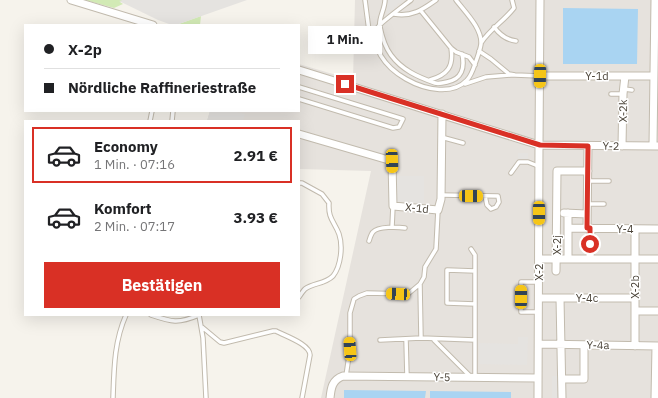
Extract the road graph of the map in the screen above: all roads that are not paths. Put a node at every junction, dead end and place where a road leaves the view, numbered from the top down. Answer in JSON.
{"nodes":[{"id":1,"x":71,"y":0,"type":"edge"},
{"id":2,"x":365,"y":0,"type":"edge"},
{"id":3,"x":385,"y":0,"type":"edge"},
{"id":4,"x":411,"y":0,"type":"edge"},
{"id":5,"x":436,"y":0,"type":"edge"},
{"id":6,"x":456,"y":0,"type":"edge"},
{"id":7,"x":512,"y":0,"type":"edge"},
{"id":8,"x":540,"y":0,"type":"edge"},
{"id":9,"x":655,"y":0,"type":"edge"},
{"id":10,"x":421,"y":11,"type":"junction"},
{"id":11,"x":394,"y":14,"type":"junction"},
{"id":12,"x":150,"y":24,"type":"edge"},
{"id":13,"x":379,"y":25,"type":"junction"},
{"id":14,"x":494,"y":27,"type":"junction"},
{"id":15,"x":516,"y":41,"type":"dead end"},
{"id":16,"x":481,"y":43,"type":"junction"},
{"id":17,"x":376,"y":47,"type":"junction"},
{"id":18,"x":451,"y":48,"type":"junction"},
{"id":19,"x":479,"y":52,"type":"junction"},
{"id":20,"x":462,"y":54,"type":"junction"},
{"id":21,"x":475,"y":65,"type":"junction"},
{"id":22,"x":300,"y":70,"type":"edge"},
{"id":23,"x":514,"y":76,"type":"junction"},
{"id":24,"x":540,"y":76,"type":"junction"},
{"id":25,"x":624,"y":76,"type":"junction"},
{"id":26,"x":654,"y":76,"type":"junction"},
{"id":27,"x":430,"y":80,"type":"junction"},
{"id":28,"x":461,"y":85,"type":"junction"},
{"id":29,"x":300,"y":87,"type":"edge"},
{"id":30,"x":632,"y":90,"type":"dead end"},
{"id":31,"x":623,"y":92,"type":"junction"},
{"id":32,"x":611,"y":94,"type":"dead end"},
{"id":33,"x":300,"y":99,"type":"edge"},
{"id":34,"x":442,"y":114,"type":"junction"},
{"id":35,"x":300,"y":134,"type":"edge"},
{"id":36,"x":442,"y":137,"type":"junction"},
{"id":37,"x":464,"y":143,"type":"dead end"},
{"id":38,"x":540,"y":145,"type":"junction"},
{"id":39,"x":588,"y":146,"type":"junction"},
{"id":40,"x":622,"y":146,"type":"junction"},
{"id":41,"x":655,"y":146,"type":"edge"},
{"id":42,"x":539,"y":167,"type":"junction"},
{"id":43,"x":588,"y":171,"type":"junction"},
{"id":44,"x":511,"y":173,"type":"dead end"},
{"id":45,"x":588,"y":181,"type":"junction"},
{"id":46,"x":609,"y":181,"type":"dead end"},
{"id":47,"x":300,"y":183,"type":"edge"},
{"id":48,"x":441,"y":195,"type":"junction"},
{"id":49,"x":485,"y":196,"type":"junction"},
{"id":50,"x":587,"y":204,"type":"junction"},
{"id":51,"x":604,"y":204,"type":"dead end"},
{"id":52,"x":393,"y":206,"type":"junction"},
{"id":53,"x":438,"y":210,"type":"junction"},
{"id":54,"x":557,"y":213,"type":"junction"},
{"id":55,"x":568,"y":213,"type":"junction"},
{"id":56,"x":587,"y":214,"type":"junction"},
{"id":57,"x":392,"y":227,"type":"junction"},
{"id":58,"x":405,"y":228,"type":"dead end"},
{"id":59,"x":568,"y":228,"type":"junction"},
{"id":60,"x":589,"y":228,"type":"junction"},
{"id":61,"x":635,"y":228,"type":"junction"},
{"id":62,"x":658,"y":229,"type":"edge"},
{"id":63,"x":370,"y":241,"type":"dead end"},
{"id":64,"x":471,"y":249,"type":"dead end"},
{"id":65,"x":539,"y":259,"type":"junction"},
{"id":66,"x":557,"y":259,"type":"junction"},
{"id":67,"x":568,"y":259,"type":"junction"},
{"id":68,"x":590,"y":259,"type":"junction"},
{"id":69,"x":635,"y":259,"type":"junction"},
{"id":70,"x":658,"y":259,"type":"edge"},
{"id":71,"x":556,"y":270,"type":"dead end"},
{"id":72,"x":476,"y":271,"type":"junction"},
{"id":73,"x":539,"y":282,"type":"junction"},
{"id":74,"x":420,"y":284,"type":"junction"},
{"id":75,"x":300,"y":296,"type":"edge"},
{"id":76,"x":539,"y":298,"type":"junction"},
{"id":77,"x":560,"y":298,"type":"junction"},
{"id":78,"x":635,"y":298,"type":"junction"},
{"id":79,"x":475,"y":304,"type":"junction"},
{"id":80,"x":635,"y":311,"type":"junction"},
{"id":81,"x":658,"y":311,"type":"edge"},
{"id":82,"x":539,"y":312,"type":"junction"},
{"id":83,"x":126,"y":316,"type":"edge"},
{"id":84,"x":155,"y":316,"type":"edge"},
{"id":85,"x":197,"y":316,"type":"edge"},
{"id":86,"x":199,"y":316,"type":"edge"},
{"id":87,"x":202,"y":328,"type":"junction"},
{"id":88,"x":421,"y":338,"type":"junction"},
{"id":89,"x":406,"y":339,"type":"junction"},
{"id":90,"x":380,"y":340,"type":"dead end"},
{"id":91,"x":434,"y":340,"type":"junction"},
{"id":92,"x":475,"y":340,"type":"junction"},
{"id":93,"x":539,"y":344,"type":"junction"},
{"id":94,"x":560,"y":345,"type":"junction"},
{"id":95,"x":584,"y":345,"type":"junction"},
{"id":96,"x":635,"y":346,"type":"junction"},
{"id":97,"x":657,"y":346,"type":"edge"},
{"id":98,"x":346,"y":376,"type":"junction"},
{"id":99,"x":407,"y":377,"type":"junction"},
{"id":100,"x":473,"y":377,"type":"junction"},
{"id":101,"x":538,"y":378,"type":"junction"},
{"id":102,"x":657,"y":378,"type":"edge"},
{"id":103,"x":562,"y":379,"type":"junction"},
{"id":104,"x":113,"y":398,"type":"edge"},
{"id":105,"x":206,"y":398,"type":"edge"},
{"id":106,"x":302,"y":398,"type":"edge"},
{"id":107,"x":330,"y":398,"type":"edge"},
{"id":108,"x":538,"y":398,"type":"edge"},
{"id":109,"x":562,"y":398,"type":"edge"},
{"id":110,"x":655,"y":398,"type":"edge"}],
"edges":[{"from":1,"to":12,"type":"street"},
{"from":2,"to":17,"type":"lane"},
{"from":3,"to":13,"type":"lane"},
{"from":4,"to":11,"type":"lane"},
{"from":5,"to":10,"type":"lane"},
{"from":6,"to":16,"type":"lane"},
{"from":7,"to":14,"type":"lane"},
{"from":8,"to":24,"type":"street","name":"X-2"},
{"from":9,"to":26,"type":"street"},
{"from":10,"to":11,"type":"lane"},
{"from":10,"to":18,"type":"lane"},
{"from":11,"to":13,"type":"lane"},
{"from":13,"to":17,"type":"lane"},
{"from":13,"to":27,"type":"lane"},
{"from":14,"to":15,"type":"lane"},
{"from":14,"to":16,"type":"lane"},
{"from":16,"to":19,"type":"lane"},
{"from":17,"to":28,"type":"lane"},
{"from":18,"to":20,"type":"lane"},
{"from":18,"to":27,"type":"lane"},
{"from":19,"to":21,"type":"lane"},
{"from":19,"to":23,"type":"lane"},
{"from":20,"to":21,"type":"lane"},
{"from":20,"to":27,"type":"lane"},
{"from":21,"to":28,"type":"lane"},
{"from":22,"to":34,"type":"street"},
{"from":23,"to":24,"type":"lane"},
{"from":23,"to":28,"type":"lane"},
{"from":24,"to":25,"type":"street","name":"Y-1d"},
{"from":24,"to":38,"type":"street","name":"X-2"},
{"from":25,"to":26,"type":"street","name":"Y-1d"},
{"from":25,"to":31,"type":"street","name":"X-2k"},
{"from":26,"to":41,"type":"street"},
{"from":29,"to":33,"type":"lane"},
{"from":30,"to":31,"type":"lane"},
{"from":31,"to":32,"type":"lane"},
{"from":31,"to":40,"type":"street","name":"X-2k"},
{"from":34,"to":36,"type":"street","name":"X-1d"},
{"from":34,"to":38,"type":"street"},
{"from":35,"to":52,"type":"street","name":"X-1d"},
{"from":36,"to":37,"type":"lane"},
{"from":36,"to":48,"type":"street","name":"X-1d"},
{"from":38,"to":39,"type":"street","name":"Y-2"},
{"from":38,"to":42,"type":"street","name":"X-2"},
{"from":39,"to":40,"type":"street","name":"Y-2"},
{"from":39,"to":43,"type":"street"},
{"from":40,"to":41,"type":"street","name":"Y-2"},
{"from":42,"to":44,"type":"lane"},
{"from":42,"to":65,"type":"street","name":"X-2"},
{"from":43,"to":45,"type":"street"},
{"from":43,"to":54,"type":"street","name":"X-2j"},
{"from":45,"to":46,"type":"lane"},
{"from":45,"to":50,"type":"street"},
{"from":47,"to":75,"type":"lane"},
{"from":48,"to":49,"type":"lane"},
{"from":48,"to":53,"type":"street","name":"X-1d"},
{"from":49,"to":49,"type":"lane"},
{"from":50,"to":51,"type":"lane"},
{"from":50,"to":56,"type":"street"},
{"from":52,"to":53,"type":"street","name":"X-1d"},
{"from":52,"to":57,"type":"lane"},
{"from":53,"to":74,"type":"lane"},
{"from":54,"to":55,"type":"street"},
{"from":54,"to":66,"type":"street","name":"X-2j"},
{"from":55,"to":56,"type":"street"},
{"from":55,"to":59,"type":"street"},
{"from":56,"to":60,"type":"street"},
{"from":57,"to":58,"type":"lane"},
{"from":57,"to":63,"type":"lane"},
{"from":59,"to":60,"type":"street","name":"Y-4"},
{"from":59,"to":67,"type":"street"},
{"from":60,"to":61,"type":"street","name":"Y-4"},
{"from":60,"to":68,"type":"street"},
{"from":61,"to":62,"type":"street","name":"Y-4"},
{"from":61,"to":69,"type":"street","name":"X-2b"},
{"from":64,"to":72,"type":"lane"},
{"from":65,"to":66,"type":"street"},
{"from":65,"to":73,"type":"street","name":"X-2"},
{"from":66,"to":67,"type":"street"},
{"from":66,"to":71,"type":"street","name":"X-2j"},
{"from":67,"to":68,"type":"street"},
{"from":68,"to":69,"type":"street"},
{"from":69,"to":70,"type":"street"},
{"from":69,"to":78,"type":"street","name":"X-2b"},
{"from":72,"to":79,"type":"lane"},
{"from":72,"to":79,"type":"lane"},
{"from":73,"to":76,"type":"street","name":"X-2"},
{"from":73,"to":82,"type":"lane"},
{"from":74,"to":88,"type":"lane"},
{"from":74,"to":98,"type":"lane"},
{"from":76,"to":77,"type":"street","name":"Y-4c"},
{"from":76,"to":82,"type":"street","name":"X-2"},
{"from":77,"to":78,"type":"street","name":"Y-4c"},
{"from":77,"to":94,"type":"street"},
{"from":78,"to":80,"type":"street","name":"X-2b"},
{"from":79,"to":92,"type":"lane"},
{"from":80,"to":81,"type":"street"},
{"from":80,"to":96,"type":"street","name":"X-2b"},
{"from":82,"to":93,"type":"street","name":"X-2"},
{"from":83,"to":104,"type":"lane"},
{"from":84,"to":85,"type":"lane"},
{"from":86,"to":87,"type":"lane"},
{"from":87,"to":105,"type":"lane"},
{"from":87,"to":106,"type":"lane"},
{"from":88,"to":89,"type":"lane"},
{"from":88,"to":91,"type":"lane"},
{"from":89,"to":90,"type":"lane"},
{"from":89,"to":99,"type":"lane"},
{"from":91,"to":92,"type":"lane"},
{"from":91,"to":100,"type":"lane"},
{"from":92,"to":100,"type":"lane"},
{"from":93,"to":94,"type":"street","name":"Y-4a"},
{"from":93,"to":101,"type":"street","name":"X-2"},
{"from":94,"to":95,"type":"street","name":"Y-4a"},
{"from":94,"to":103,"type":"street"},
{"from":95,"to":96,"type":"street","name":"Y-4a"},
{"from":95,"to":103,"type":"street"},
{"from":96,"to":97,"type":"street","name":"Y-4a"},
{"from":97,"to":102,"type":"street"},
{"from":98,"to":99,"type":"street","name":"Y-5"},
{"from":98,"to":107,"type":"street"},
{"from":99,"to":100,"type":"street","name":"Y-5"},
{"from":100,"to":101,"type":"street","name":"Y-5"},
{"from":101,"to":108,"type":"street","name":"X-2"},
{"from":102,"to":110,"type":"street"},
{"from":103,"to":109,"type":"street"}]}
